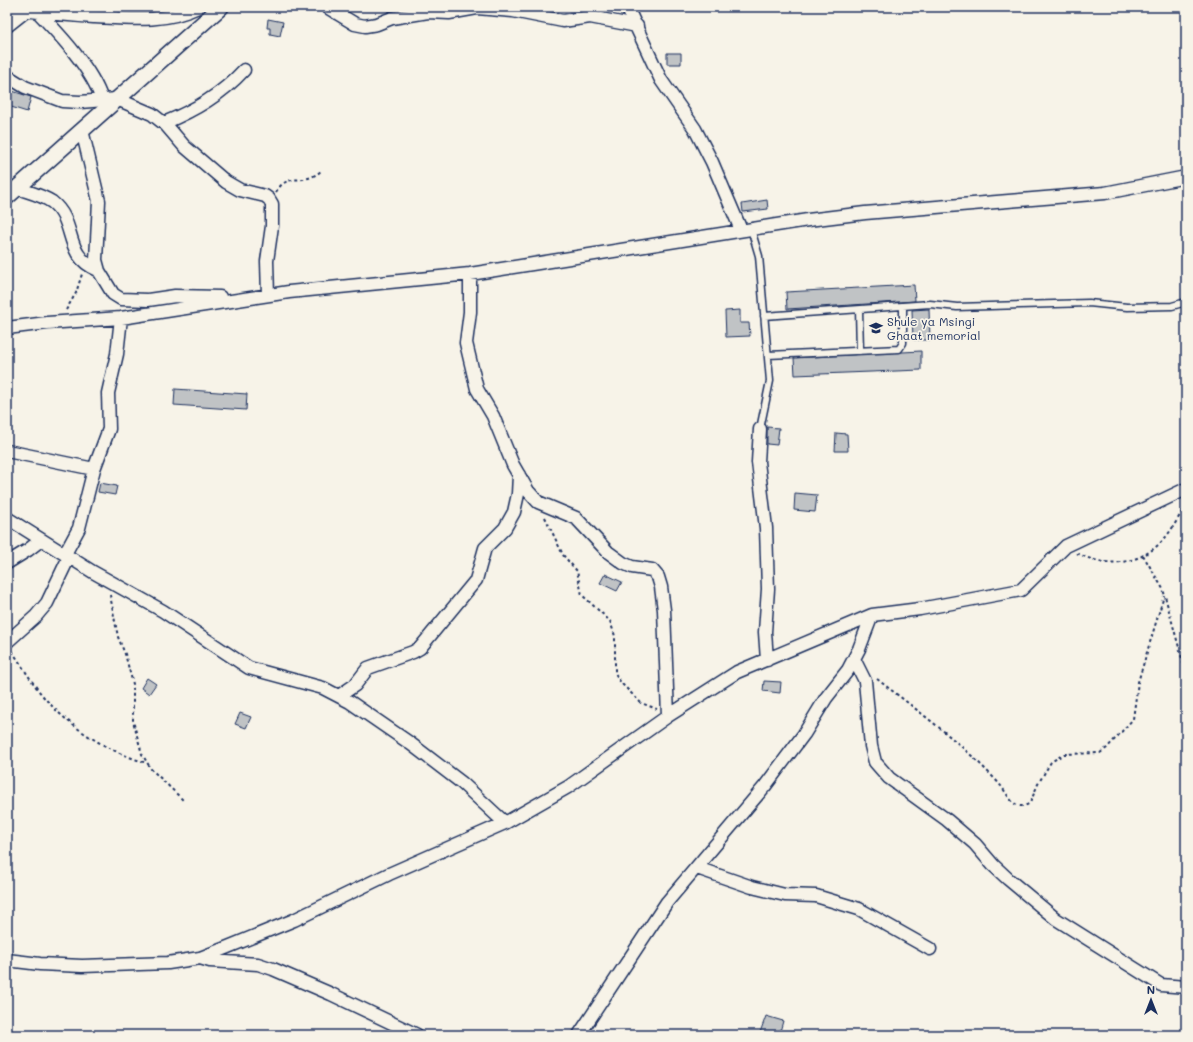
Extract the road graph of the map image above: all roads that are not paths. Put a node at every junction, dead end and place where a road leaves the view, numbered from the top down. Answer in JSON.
{"nodes":[{"id":1,"x":7,"y":7,"type":"edge"},
{"id":2,"x":198,"y":7,"type":"edge"},
{"id":3,"x":221,"y":7,"type":"edge"},
{"id":4,"x":327,"y":7,"type":"edge"},
{"id":5,"x":627,"y":7,"type":"edge"},
{"id":6,"x":26,"y":11,"type":"junction"},
{"id":7,"x":38,"y":12,"type":"junction"},
{"id":8,"x":77,"y":12,"type":"edge"},
{"id":9,"x":7,"y":26,"type":"edge"},
{"id":10,"x":637,"y":26,"type":"junction"},
{"id":11,"x":244,"y":70,"type":"dead end"},
{"id":12,"x":7,"y":76,"type":"edge"},
{"id":13,"x":117,"y":99,"type":"junction"},
{"id":14,"x":102,"y":100,"type":"junction"},
{"id":15,"x":164,"y":123,"type":"junction"},
{"id":16,"x":82,"y":130,"type":"junction"},
{"id":17,"x":1186,"y":177,"type":"edge"},
{"id":18,"x":12,"y":193,"type":"edge"},
{"id":19,"x":746,"y":229,"type":"junction"},
{"id":20,"x":98,"y":270,"type":"junction"},
{"id":21,"x":470,"y":274,"type":"junction"},
{"id":22,"x":268,"y":295,"type":"junction"},
{"id":23,"x":237,"y":298,"type":"junction"},
{"id":24,"x":1186,"y":302,"type":"edge"},
{"id":25,"x":903,"y":307,"type":"junction"},
{"id":26,"x":859,"y":310,"type":"junction"},
{"id":27,"x":764,"y":316,"type":"junction"},
{"id":28,"x":121,"y":318,"type":"junction"},
{"id":29,"x":7,"y":328,"type":"edge"},
{"id":30,"x":860,"y":350,"type":"junction"},
{"id":31,"x":768,"y":355,"type":"junction"},
{"id":32,"x":760,"y":429,"type":"joint"},
{"id":33,"x":7,"y":451,"type":"edge"},
{"id":34,"x":94,"y":468,"type":"junction"},
{"id":35,"x":519,"y":475,"type":"junction"},
{"id":36,"x":1186,"y":489,"type":"edge"},
{"id":37,"x":7,"y":518,"type":"edge"},
{"id":38,"x":41,"y":540,"type":"junction"},
{"id":39,"x":67,"y":555,"type":"junction"},
{"id":40,"x":7,"y":563,"type":"edge"},
{"id":41,"x":872,"y":615,"type":"junction"},
{"id":42,"x":9,"y":646,"type":"edge"},
{"id":43,"x":854,"y":659,"type":"junction"},
{"id":44,"x":767,"y":660,"type":"junction"},
{"id":45,"x":339,"y":696,"type":"junction"},
{"id":46,"x":668,"y":711,"type":"junction"},
{"id":47,"x":505,"y":823,"type":"junction"},
{"id":48,"x":696,"y":868,"type":"junction"},
{"id":49,"x":930,"y":950,"type":"dead end"},
{"id":50,"x":200,"y":958,"type":"junction"},
{"id":51,"x":7,"y":960,"type":"edge"},
{"id":52,"x":1186,"y":987,"type":"edge"},
{"id":53,"x":416,"y":1035,"type":"edge"},
{"id":54,"x":579,"y":1035,"type":"edge"}],
"edges":[{"from":1,"to":6,"type":"street"},
{"from":2,"to":8,"type":"street"},
{"from":3,"to":13,"type":"street"},
{"from":4,"to":10,"type":"street"},
{"from":5,"to":10,"type":"street"},
{"from":6,"to":7,"type":"street"},
{"from":6,"to":9,"type":"street"},
{"from":7,"to":8,"type":"street"},
{"from":7,"to":14,"type":"street"},
{"from":10,"to":19,"type":"street"},
{"from":11,"to":15,"type":"street"},
{"from":12,"to":14,"type":"street"},
{"from":13,"to":14,"type":"street"},
{"from":13,"to":15,"type":"street"},
{"from":13,"to":16,"type":"street"},
{"from":15,"to":22,"type":"street"},
{"from":16,"to":18,"type":"street"},
{"from":16,"to":20,"type":"street"},
{"from":17,"to":19,"type":"street"},
{"from":18,"to":20,"type":"street"},
{"from":19,"to":21,"type":"street"},
{"from":19,"to":27,"type":"lane"},
{"from":20,"to":23,"type":"street"},
{"from":21,"to":22,"type":"street"},
{"from":21,"to":35,"type":"street"},
{"from":22,"to":23,"type":"street"},
{"from":23,"to":28,"type":"street"},
{"from":24,"to":25,"type":"lane"},
{"from":25,"to":26,"type":"lane"},
{"from":25,"to":30,"type":"lane"},
{"from":26,"to":27,"type":"lane"},
{"from":26,"to":30,"type":"lane"},
{"from":27,"to":31,"type":"lane"},
{"from":28,"to":29,"type":"street"},
{"from":28,"to":34,"type":"street"},
{"from":30,"to":31,"type":"lane"},
{"from":31,"to":32,"type":"lane"},
{"from":32,"to":44,"type":"street"},
{"from":33,"to":34,"type":"street"},
{"from":34,"to":39,"type":"street"},
{"from":35,"to":45,"type":"street"},
{"from":35,"to":46,"type":"street"},
{"from":36,"to":41,"type":"street"},
{"from":37,"to":38,"type":"street"},
{"from":38,"to":39,"type":"street"},
{"from":38,"to":40,"type":"street"},
{"from":39,"to":42,"type":"street"},
{"from":39,"to":45,"type":"street"},
{"from":41,"to":43,"type":"street"},
{"from":41,"to":44,"type":"street"},
{"from":43,"to":48,"type":"street"},
{"from":43,"to":52,"type":"street"},
{"from":44,"to":46,"type":"street"},
{"from":45,"to":47,"type":"street"},
{"from":46,"to":47,"type":"street"},
{"from":47,"to":50,"type":"street"},
{"from":48,"to":49,"type":"street"},
{"from":48,"to":54,"type":"street"},
{"from":50,"to":51,"type":"street"},
{"from":50,"to":53,"type":"street"}]}
